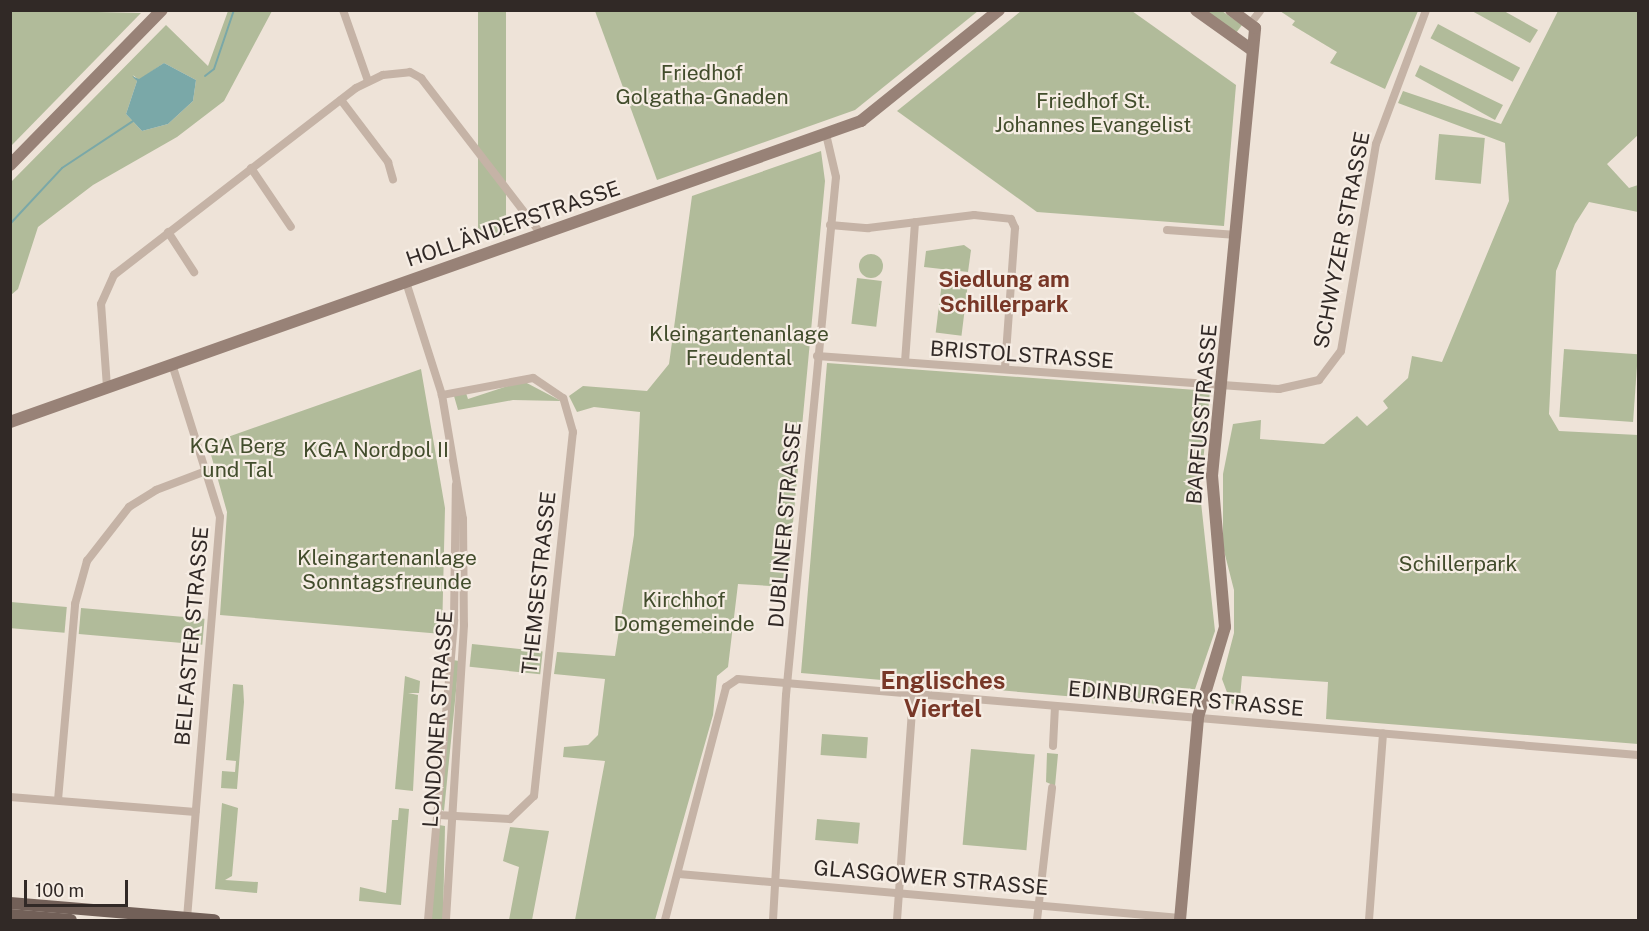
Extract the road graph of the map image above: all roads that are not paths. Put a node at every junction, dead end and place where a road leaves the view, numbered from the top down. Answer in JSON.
{"nodes":[{"id":1,"x":162,"y":10,"type":"edge"},
{"id":2,"x":343,"y":10,"type":"edge"},
{"id":3,"x":999,"y":10,"type":"edge"},
{"id":4,"x":1196,"y":10,"type":"edge"},
{"id":5,"x":1231,"y":10,"type":"edge"},
{"id":6,"x":1426,"y":10,"type":"edge"},
{"id":7,"x":1260,"y":11,"type":"edge"},
{"id":8,"x":1250,"y":24,"type":"junction"},
{"id":9,"x":1252,"y":50,"type":"junction"},
{"id":10,"x":368,"y":81,"type":"junction"},
{"id":11,"x":340,"y":100,"type":"junction"},
{"id":12,"x":826,"y":134,"type":"junction"},
{"id":13,"x":10,"y":165,"type":"edge"},
{"id":14,"x":251,"y":168,"type":"junction"},
{"id":15,"x":393,"y":179,"type":"dead end"},
{"id":16,"x":915,"y":222,"type":"junction"},
{"id":17,"x":830,"y":225,"type":"junction"},
{"id":18,"x":291,"y":227,"type":"dead end"},
{"id":19,"x":1167,"y":230,"type":"dead end"},
{"id":20,"x":168,"y":232,"type":"junction"},
{"id":21,"x":541,"y":234,"type":"junction"},
{"id":22,"x":1237,"y":235,"type":"junction"},
{"id":23,"x":194,"y":272,"type":"dead end"},
{"id":24,"x":406,"y":282,"type":"junction"},
{"id":25,"x":817,"y":356,"type":"junction"},
{"id":26,"x":905,"y":362,"type":"junction"},
{"id":27,"x":172,"y":364,"type":"junction"},
{"id":28,"x":1005,"y":369,"type":"junction"},
{"id":29,"x":1224,"y":385,"type":"junction"},
{"id":30,"x":107,"y":387,"type":"junction"},
{"id":31,"x":442,"y":395,"type":"junction"},
{"id":32,"x":10,"y":422,"type":"edge"},
{"id":33,"x":209,"y":470,"type":"junction"},
{"id":34,"x":456,"y":485,"type":"junction"},
{"id":35,"x":789,"y":683,"type":"junction"},
{"id":36,"x":913,"y":695,"type":"junction"},
{"id":37,"x":1055,"y":706,"type":"junction"},
{"id":38,"x":1198,"y":717,"type":"junction"},
{"id":39,"x":1383,"y":734,"type":"junction"},
{"id":40,"x":1053,"y":746,"type":"dead end"},
{"id":41,"x":1638,"y":755,"type":"edge"},
{"id":42,"x":1052,"y":788,"type":"dead end"},
{"id":43,"x":10,"y":797,"type":"edge"},
{"id":44,"x":58,"y":800,"type":"junction"},
{"id":45,"x":195,"y":812,"type":"junction"},
{"id":46,"x":438,"y":815,"type":"junction"},
{"id":47,"x":449,"y":816,"type":"junction"},
{"id":48,"x":679,"y":874,"type":"junction"},
{"id":49,"x":773,"y":883,"type":"junction"},
{"id":50,"x":899,"y":893,"type":"junction"},
{"id":51,"x":10,"y":903,"type":"edge"},
{"id":52,"x":1039,"y":905,"type":"junction"},
{"id":53,"x":10,"y":915,"type":"edge"},
{"id":54,"x":44,"y":915,"type":"edge"},
{"id":55,"x":65,"y":916,"type":"edge"},
{"id":56,"x":187,"y":918,"type":"junction"},
{"id":57,"x":1180,"y":919,"type":"edge"},
{"id":58,"x":71,"y":921,"type":"edge"},
{"id":59,"x":214,"y":921,"type":"edge"},
{"id":60,"x":428,"y":921,"type":"edge"},
{"id":61,"x":446,"y":921,"type":"edge"},
{"id":62,"x":665,"y":921,"type":"edge"},
{"id":63,"x":773,"y":921,"type":"edge"},
{"id":64,"x":897,"y":921,"type":"edge"},
{"id":65,"x":1037,"y":921,"type":"edge"},
{"id":66,"x":1369,"y":921,"type":"edge"}],
"edges":[{"from":1,"to":13,"type":"main road"},
{"from":2,"to":10,"type":"street"},
{"from":3,"to":12,"type":"main road","name":"HOLLÄNDERSTRASSE"},
{"from":4,"to":9,"type":"main road"},
{"from":5,"to":8,"type":"main road"},
{"from":6,"to":29,"type":"street","name":"SCHWYZER STRASSE"},
{"from":7,"to":8,"type":"street"},
{"from":8,"to":9,"type":"main road","name":"BARFUSSTRASSE"},
{"from":9,"to":22,"type":"main road","name":"BARFUSSTRASSE"},
{"from":10,"to":11,"type":"street"},
{"from":10,"to":21,"type":"street"},
{"from":11,"to":14,"type":"street"},
{"from":11,"to":15,"type":"street"},
{"from":12,"to":17,"type":"street","name":"DUBLINER STRASSE"},
{"from":12,"to":21,"type":"main road","name":"HOLLÄNDERSTRASSE"},
{"from":14,"to":18,"type":"street"},
{"from":14,"to":20,"type":"street"},
{"from":16,"to":17,"type":"street"},
{"from":16,"to":26,"type":"street"},
{"from":16,"to":28,"type":"street"},
{"from":17,"to":25,"type":"street","name":"DUBLINER STRASSE"},
{"from":19,"to":22,"type":"street"},
{"from":20,"to":23,"type":"street"},
{"from":20,"to":30,"type":"street"},
{"from":21,"to":24,"type":"main road","name":"HOLLÄNDERSTRASSE"},
{"from":22,"to":29,"type":"main road","name":"BARFUSSTRASSE"},
{"from":24,"to":27,"type":"main road","name":"HOLLÄNDERSTRASSE"},
{"from":24,"to":31,"type":"street","name":"LONDONER STRASSE"},
{"from":25,"to":26,"type":"street","name":"BRISTOLSTRASSE"},
{"from":25,"to":35,"type":"street","name":"DUBLINER STRASSE"},
{"from":26,"to":28,"type":"street","name":"BRISTOLSTRASSE"},
{"from":27,"to":30,"type":"main road","name":"HOLLÄNDERSTRASSE"},
{"from":27,"to":33,"type":"street","name":"BELFASTER STRASSE"},
{"from":28,"to":29,"type":"street","name":"BRISTOLSTRASSE"},
{"from":29,"to":38,"type":"main road","name":"BARFUSSTRASSE"},
{"from":30,"to":32,"type":"main road","name":"HOLLÄNDERSTRASSE"},
{"from":31,"to":34,"type":"street","name":"LONDONER STRASSE"},
{"from":31,"to":47,"type":"street","name":"THEMSESTRASSE"},
{"from":33,"to":44,"type":"street"},
{"from":33,"to":45,"type":"street","name":"BELFASTER STRASSE"},
{"from":34,"to":46,"type":"street","name":"LONDONER STRASSE"},
{"from":34,"to":47,"type":"street","name":"LONDONER STRASSE"},
{"from":35,"to":36,"type":"street","name":"EDINBURGER STRASSE"},
{"from":35,"to":48,"type":"street","name":"EDINBURGER STRASSE"},
{"from":35,"to":49,"type":"street","name":"DUBLINER STRASSE"},
{"from":36,"to":37,"type":"street","name":"EDINBURGER STRASSE"},
{"from":36,"to":50,"type":"street"},
{"from":37,"to":38,"type":"street","name":"EDINBURGER STRASSE"},
{"from":37,"to":40,"type":"street"},
{"from":38,"to":39,"type":"street","name":"EDINBURGER STRASSE"},
{"from":38,"to":57,"type":"main road","name":"BARFUSSTRASSE"},
{"from":39,"to":41,"type":"street","name":"EDINBURGER STRASSE"},
{"from":39,"to":66,"type":"street"},
{"from":42,"to":52,"type":"street"},
{"from":43,"to":44,"type":"street"},
{"from":44,"to":45,"type":"street"},
{"from":45,"to":56,"type":"street","name":"BELFASTER STRASSE"},
{"from":46,"to":47,"type":"street","name":"THEMSESTRASSE"},
{"from":46,"to":60,"type":"street","name":"LONDONER STRASSE"},
{"from":47,"to":61,"type":"street","name":"LONDONER STRASSE"},
{"from":48,"to":49,"type":"street","name":"GLASGOWER STRASSE"},
{"from":48,"to":62,"type":"street"},
{"from":49,"to":50,"type":"street","name":"GLASGOWER STRASSE"},
{"from":49,"to":63,"type":"street","name":"DUBLINER STRASSE"},
{"from":50,"to":52,"type":"street","name":"GLASGOWER STRASSE"},
{"from":50,"to":64,"type":"street"},
{"from":51,"to":54,"type":"main road"},
{"from":52,"to":57,"type":"street","name":"GLASGOWER STRASSE"},
{"from":52,"to":65,"type":"street"},
{"from":53,"to":54,"type":"main road"},
{"from":54,"to":55,"type":"main road"},
{"from":55,"to":56,"type":"main road"},
{"from":55,"to":58,"type":"main road"},
{"from":56,"to":59,"type":"main road"}]}
